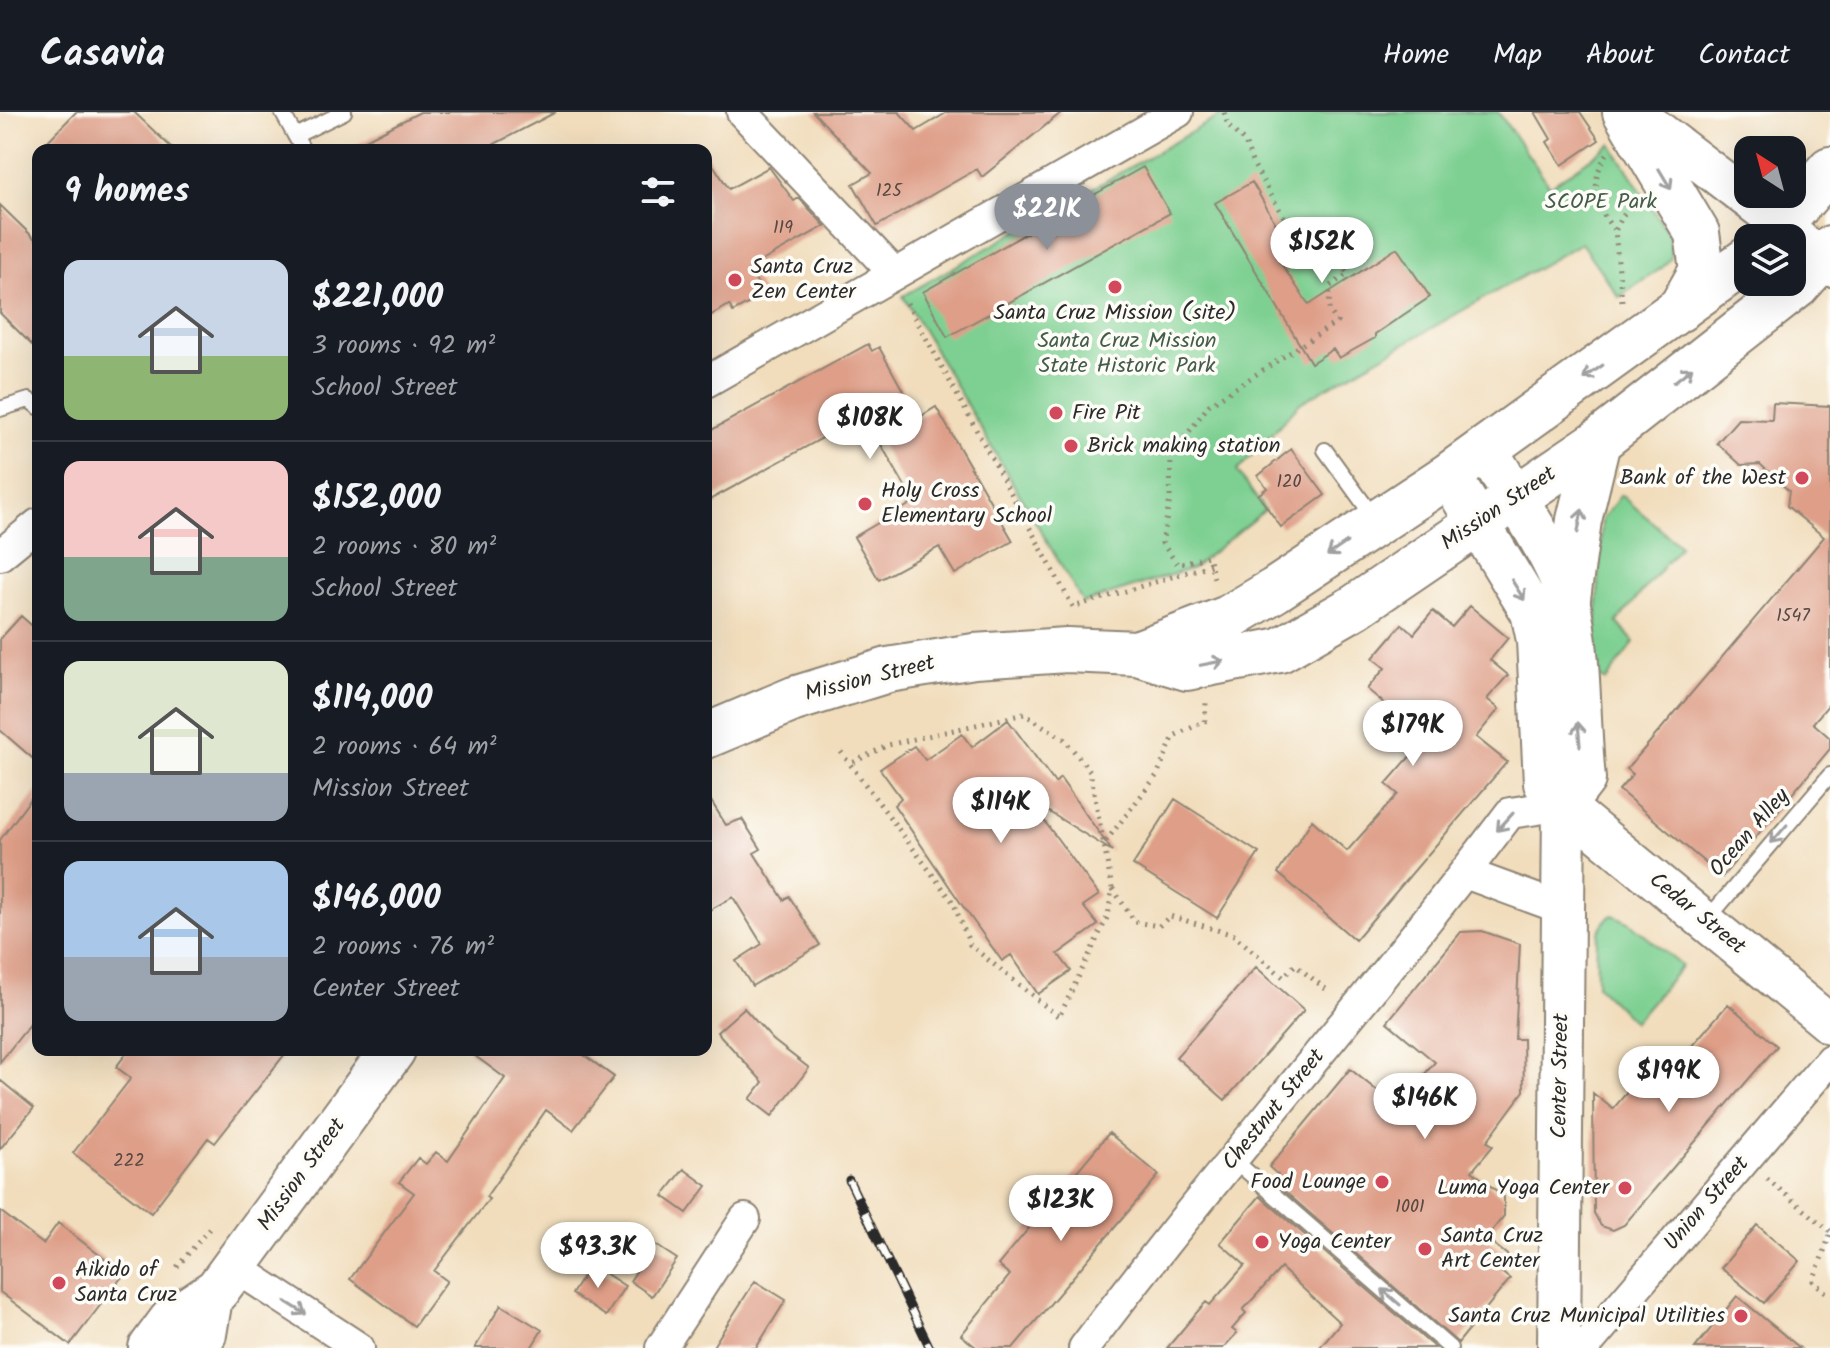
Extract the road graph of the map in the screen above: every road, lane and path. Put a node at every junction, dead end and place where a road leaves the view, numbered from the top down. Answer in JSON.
{"nodes":[{"id":1,"x":282,"y":112,"type":"edge"},
{"id":2,"x":344,"y":112,"type":"edge"},
{"id":3,"x":742,"y":112,"type":"edge"},
{"id":4,"x":1178,"y":112,"type":"edge"},
{"id":5,"x":1224,"y":112,"type":"edge"},
{"id":6,"x":1634,"y":112,"type":"edge"},
{"id":7,"x":1617,"y":131,"type":"edge"},
{"id":8,"x":295,"y":136,"type":"junction"},
{"id":9,"x":300,"y":144,"type":"edge"},
{"id":10,"x":1830,"y":169,"type":"edge"},
{"id":11,"x":1636,"y":192,"type":"dead end"},
{"id":12,"x":1768,"y":224,"type":"edge"},
{"id":13,"x":1782,"y":224,"type":"edge"},
{"id":14,"x":1615,"y":231,"type":"junction"},
{"id":15,"x":1806,"y":247,"type":"edge"},
{"id":16,"x":1827,"y":259,"type":"edge"},
{"id":17,"x":1734,"y":270,"type":"edge"},
{"id":18,"x":899,"y":285,"type":"junction"},
{"id":19,"x":1622,"y":301,"type":"dead end"},
{"id":20,"x":1679,"y":311,"type":"junction"},
{"id":21,"x":712,"y":379,"type":"edge"},
{"id":22,"x":32,"y":402,"type":"edge"},
{"id":23,"x":0,"y":409,"type":"edge"},
{"id":24,"x":1598,"y":442,"type":"junction"},
{"id":25,"x":1485,"y":448,"type":"junction"},
{"id":26,"x":1325,"y":450,"type":"dead end"},
{"id":27,"x":1449,"y":475,"type":"junction"},
{"id":28,"x":1515,"y":499,"type":"junction"},
{"id":29,"x":1377,"y":522,"type":"junction"},
{"id":30,"x":1477,"y":524,"type":"junction"},
{"id":31,"x":32,"y":533,"type":"edge"},
{"id":32,"x":0,"y":555,"type":"edge"},
{"id":33,"x":1211,"y":565,"type":"junction"},
{"id":34,"x":1214,"y":578,"type":"dead end"},
{"id":35,"x":1568,"y":598,"type":"junction"},
{"id":36,"x":1137,"y":653,"type":"junction"},
{"id":37,"x":1206,"y":700,"type":"dead end"},
{"id":38,"x":712,"y":733,"type":"edge"},
{"id":39,"x":841,"y":752,"type":"dead end"},
{"id":40,"x":850,"y":764,"type":"junction"},
{"id":41,"x":1830,"y":775,"type":"edge"},
{"id":42,"x":1564,"y":805,"type":"junction"},
{"id":43,"x":1105,"y":841,"type":"junction"},
{"id":44,"x":1465,"y":873,"type":"junction"},
{"id":45,"x":1112,"y":888,"type":"junction"},
{"id":46,"x":1563,"y":909,"type":"junction"},
{"id":47,"x":1705,"y":921,"type":"junction"},
{"id":48,"x":1327,"y":990,"type":"dead end"},
{"id":49,"x":1830,"y":1024,"type":"edge"},
{"id":50,"x":389,"y":1056,"type":"edge"},
{"id":51,"x":1830,"y":1060,"type":"edge"},
{"id":52,"x":1746,"y":1159,"type":"junction"},
{"id":53,"x":1234,"y":1160,"type":"junction"},
{"id":54,"x":745,"y":1219,"type":"dead end"},
{"id":55,"x":1830,"y":1233,"type":"edge"},
{"id":56,"x":223,"y":1282,"type":"junction"},
{"id":57,"x":1830,"y":1296,"type":"edge"},
{"id":58,"x":151,"y":1348,"type":"edge"},
{"id":59,"x":194,"y":1348,"type":"edge"},
{"id":60,"x":359,"y":1348,"type":"edge"},
{"id":61,"x":661,"y":1348,"type":"edge"},
{"id":62,"x":1084,"y":1348,"type":"edge"},
{"id":63,"x":1450,"y":1348,"type":"edge"},
{"id":64,"x":1559,"y":1348,"type":"edge"},
{"id":65,"x":1584,"y":1348,"type":"edge"}],
"edges":[{"from":1,"to":8,"type":"lane"},
{"from":2,"to":8,"type":"lane"},
{"from":3,"to":18,"type":"street"},
{"from":4,"to":18,"type":"street"},
{"from":5,"to":33,"type":"path"},
{"from":6,"to":12,"type":"street"},
{"from":7,"to":14,"type":"path"},
{"from":7,"to":20,"type":"main road","one_way":true},
{"from":8,"to":9,"type":"lane"},
{"from":10,"to":13,"type":"main road"},
{"from":11,"to":14,"type":"path"},
{"from":14,"to":19,"type":"path"},
{"from":15,"to":16,"type":"street"},
{"from":24,"to":16,"type":"main road","name":"Mission Street","one_way":true},
{"from":17,"to":20,"type":"main road","name":"Mission Street"},
{"from":18,"to":21,"type":"street"},
{"from":18,"to":33,"type":"path"},
{"from":20,"to":25,"type":"main road","name":"Mission Street","one_way":true},
{"from":22,"to":23,"type":"lane"},
{"from":24,"to":28,"type":"main road","name":"Mission Street"},
{"from":35,"to":24,"type":"main road","one_way":true},
{"from":25,"to":27,"type":"main road","name":"Mission Street"},
{"from":25,"to":28,"type":"main road","name":"Center Street"},
{"from":26,"to":29,"type":"lane"},
{"from":27,"to":29,"type":"main road","name":"Mission Street"},
{"from":27,"to":30,"type":"main road"},
{"from":28,"to":30,"type":"main road","name":"Mission Street"},
{"from":28,"to":35,"type":"main road","name":"Center Street"},
{"from":29,"to":36,"type":"main road","name":"Mission Street","one_way":true},
{"from":36,"to":30,"type":"main road","name":"Mission Street","one_way":true},
{"from":30,"to":42,"type":"main road","one_way":true},
{"from":31,"to":32,"type":"street"},
{"from":33,"to":34,"type":"path"},
{"from":42,"to":35,"type":"main road","name":"Center Street","one_way":true},
{"from":36,"to":38,"type":"main road","name":"Mission Street"},
{"from":37,"to":43,"type":"path"},
{"from":39,"to":40,"type":"path"},
{"from":40,"to":43,"type":"path"},
{"from":40,"to":45,"type":"path"},
{"from":41,"to":47,"type":"lane","name":"Ocean Alley","one_way":true},
{"from":42,"to":44,"type":"street","name":"Chestnut Street","one_way":true},
{"from":42,"to":46,"type":"main road","name":"Center Street"},
{"from":42,"to":47,"type":"street","name":"Cedar Street"},
{"from":43,"to":45,"type":"path"},
{"from":44,"to":46,"type":"street"},
{"from":44,"to":53,"type":"street","name":"Chestnut Street"},
{"from":45,"to":48,"type":"path"},
{"from":46,"to":64,"type":"main road","name":"Center Street"},
{"from":47,"to":49,"type":"street","name":"Cedar Street"},
{"from":50,"to":56,"type":"main road","name":"Mission Street"},
{"from":51,"to":52,"type":"street","name":"Union Street"},
{"from":52,"to":55,"type":"path"},
{"from":52,"to":65,"type":"street","name":"Union Street"},
{"from":53,"to":62,"type":"street","name":"Chestnut Street"},
{"from":63,"to":53,"type":"lane","one_way":true},
{"from":54,"to":61,"type":"street"},
{"from":55,"to":57,"type":"path"},
{"from":56,"to":58,"type":"main road","name":"Mission Street"},
{"from":56,"to":59,"type":"main road","name":"Mission Street"},
{"from":56,"to":60,"type":"street","one_way":true}]}
